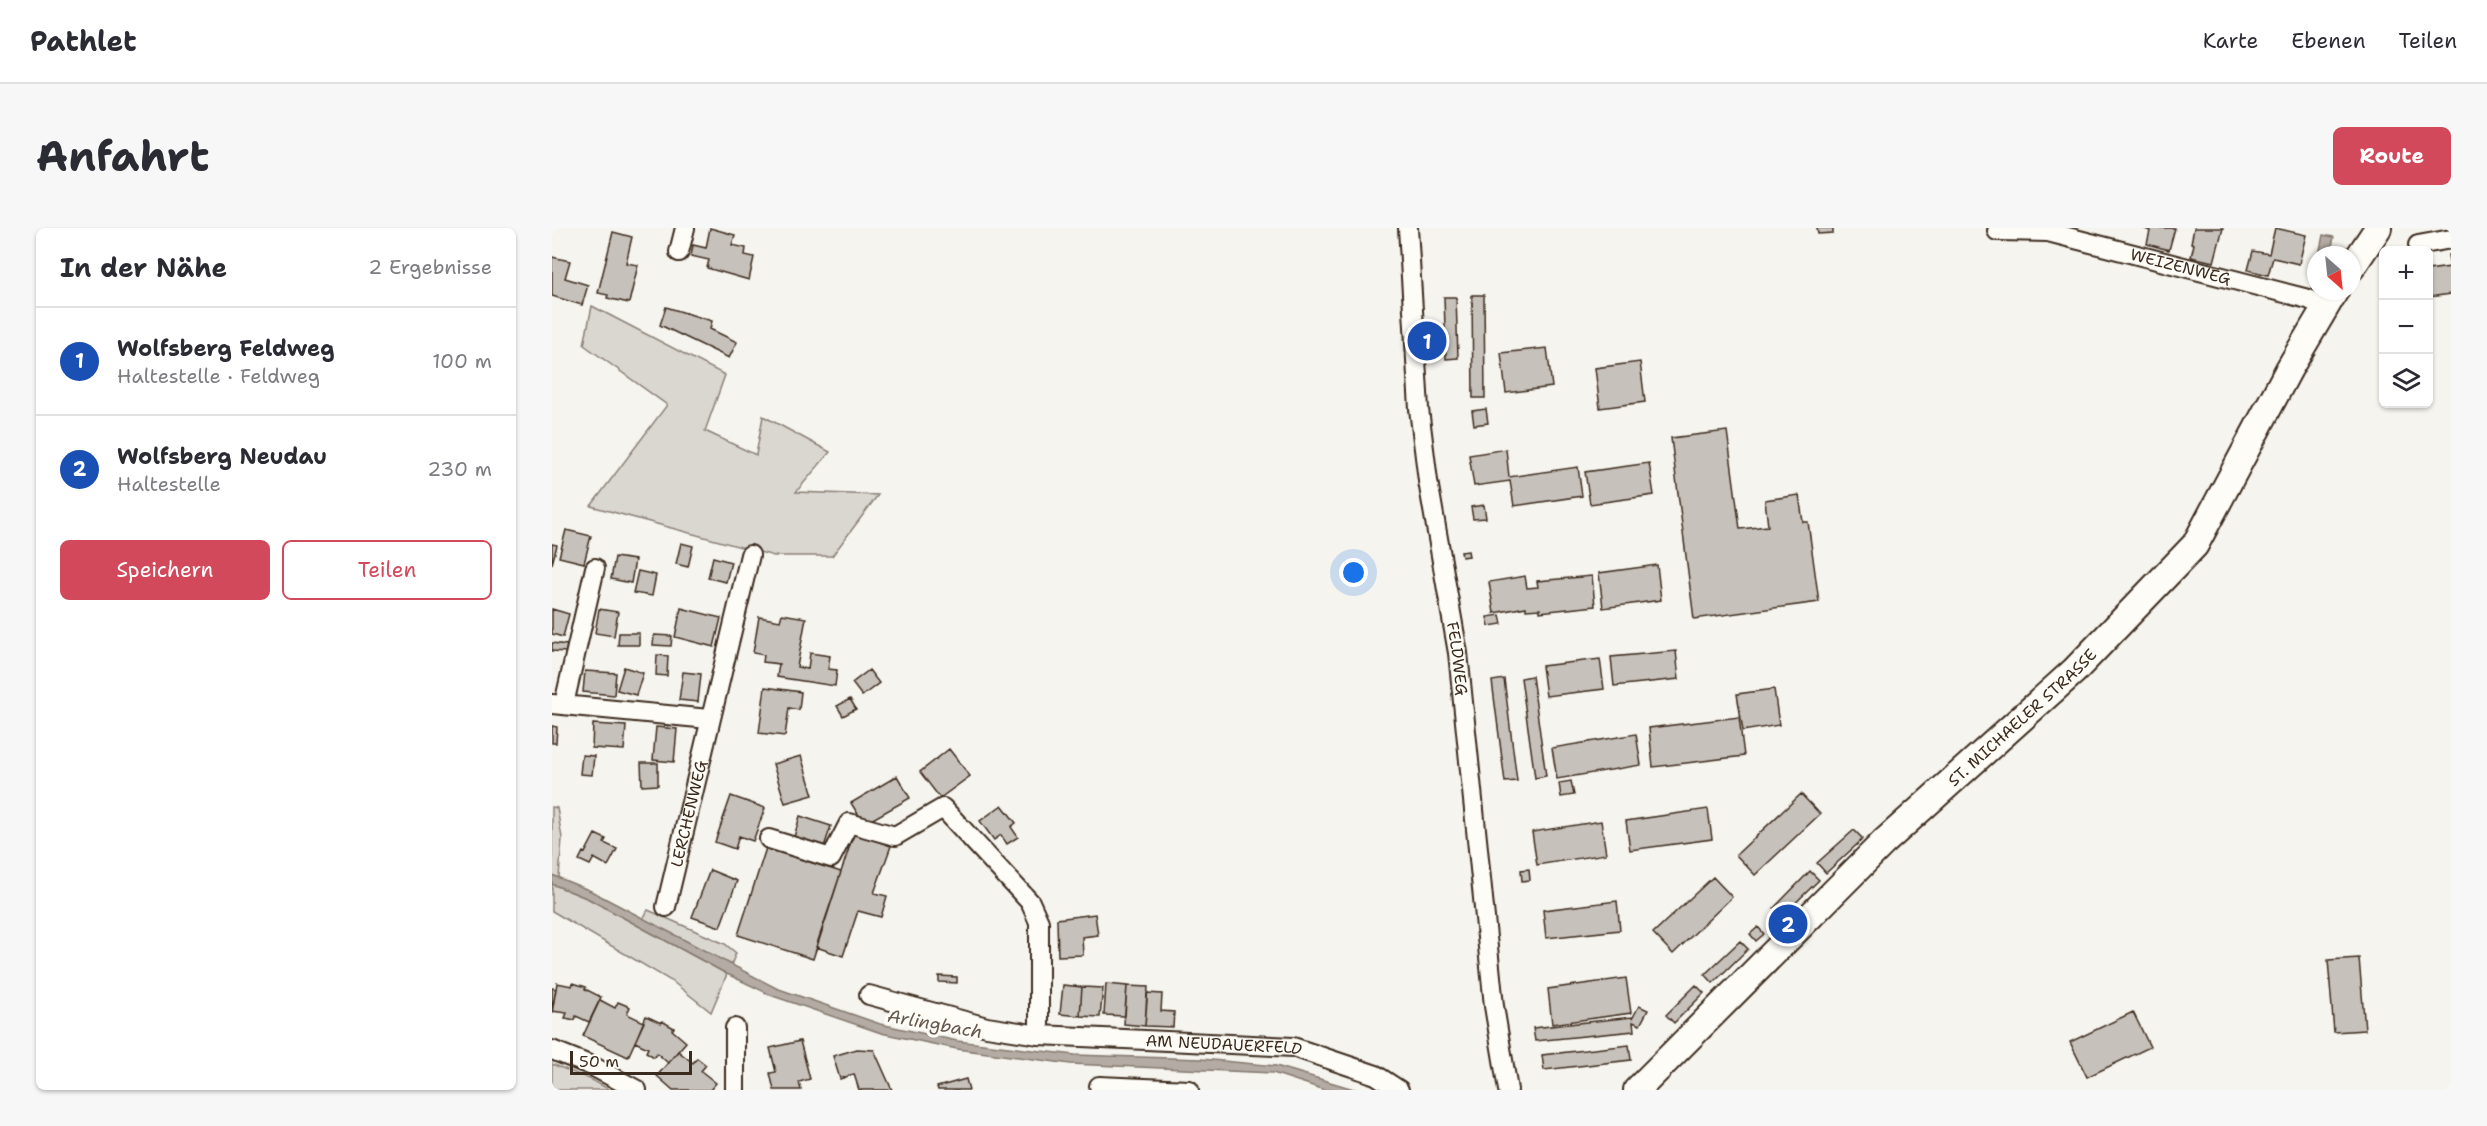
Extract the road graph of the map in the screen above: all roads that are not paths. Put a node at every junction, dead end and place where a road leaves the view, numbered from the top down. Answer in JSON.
{"nodes":[{"id":1,"x":686,"y":228,"type":"edge"},
{"id":2,"x":1408,"y":228,"type":"edge"},
{"id":3,"x":2378,"y":228,"type":"edge"},
{"id":4,"x":1997,"y":231,"type":"dead end"},
{"id":5,"x":2451,"y":239,"type":"edge"},
{"id":6,"x":2418,"y":245,"type":"dead end"},
{"id":7,"x":679,"y":252,"type":"dead end"},
{"id":8,"x":2361,"y":254,"type":"edge"},
{"id":9,"x":2307,"y":298,"type":"edge"},
{"id":10,"x":2330,"y":300,"type":"edge"},
{"id":11,"x":750,"y":555,"type":"dead end"},
{"id":12,"x":595,"y":568,"type":"dead end"},
{"id":13,"x":558,"y":704,"type":"edge"},
{"id":14,"x":709,"y":719,"type":"junction"},
{"id":15,"x":769,"y":839,"type":"dead end"},
{"id":16,"x":666,"y":907,"type":"dead end"},
{"id":17,"x":869,"y":995,"type":"dead end"},
{"id":18,"x":735,"y":1028,"type":"dead end"},
{"id":19,"x":1039,"y":1035,"type":"junction"},
{"id":20,"x":552,"y":1050,"type":"edge"},
{"id":21,"x":1100,"y":1086,"type":"dead end"},
{"id":22,"x":637,"y":1090,"type":"edge"},
{"id":23,"x":735,"y":1090,"type":"edge"},
{"id":24,"x":1189,"y":1090,"type":"edge"},
{"id":25,"x":1400,"y":1090,"type":"edge"},
{"id":26,"x":1508,"y":1090,"type":"edge"},
{"id":27,"x":1637,"y":1090,"type":"edge"}],
"edges":[{"from":1,"to":7,"type":"street"},
{"from":2,"to":26,"type":"street","name":"FELDWEG"},
{"from":3,"to":8,"type":"main road"},
{"from":4,"to":9,"type":"street","name":"WEIZENWEG"},
{"from":5,"to":6,"type":"street"},
{"from":10,"to":27,"type":"main road","name":"ST. MICHAELER STRASSE"},
{"from":11,"to":14,"type":"street","name":"LERCHENWEG"},
{"from":12,"to":13,"type":"street"},
{"from":13,"to":14,"type":"street"},
{"from":14,"to":16,"type":"street","name":"LERCHENWEG"},
{"from":15,"to":19,"type":"street"},
{"from":17,"to":19,"type":"street","name":"AM NEUDAUERFELD"},
{"from":18,"to":23,"type":"street"},
{"from":19,"to":25,"type":"street","name":"AM NEUDAUERFELD"},
{"from":20,"to":22,"type":"street"},
{"from":21,"to":24,"type":"street"}]}
